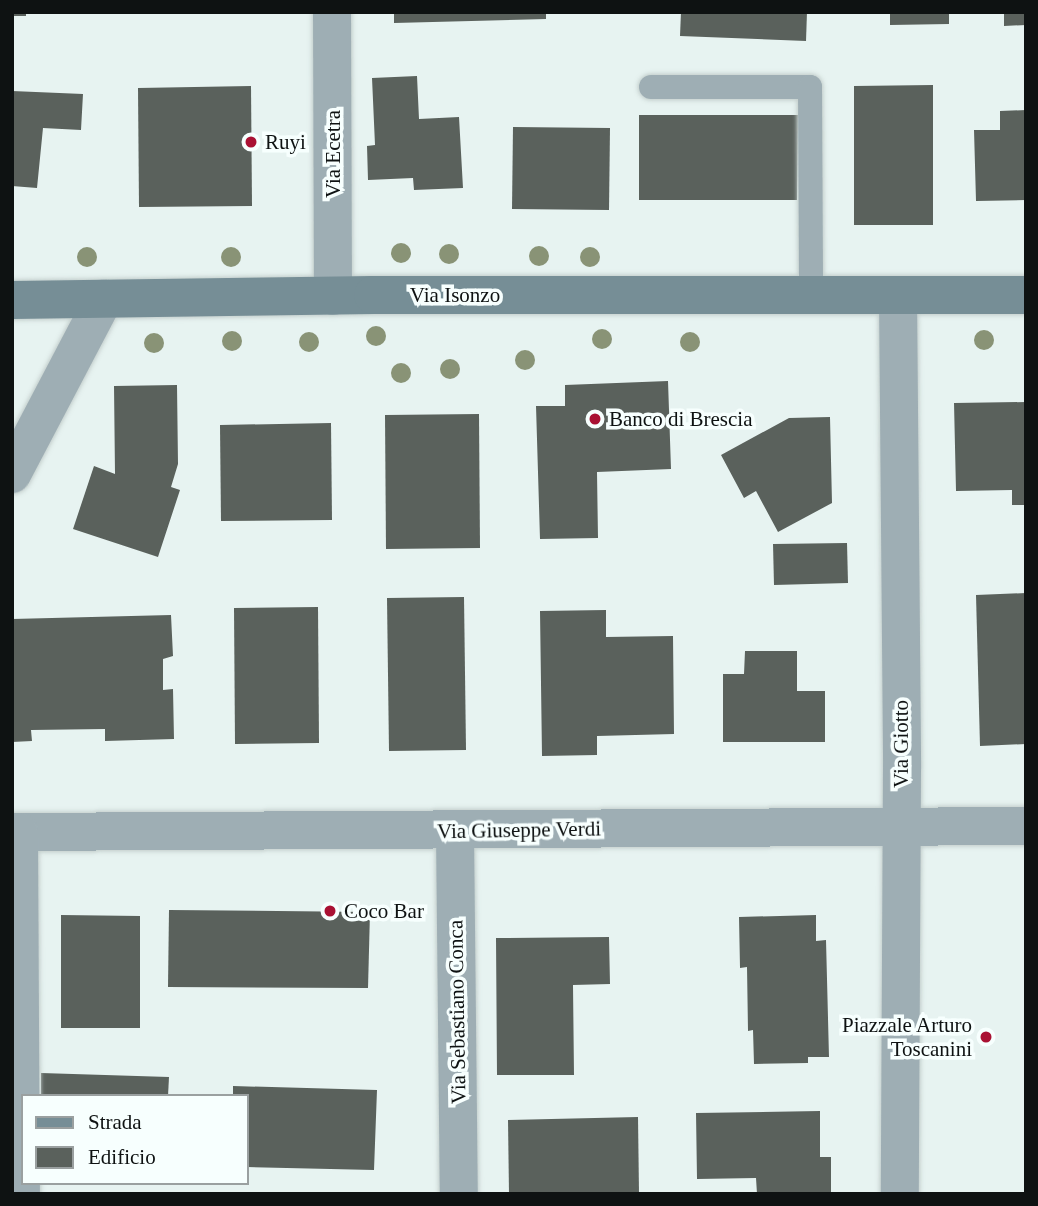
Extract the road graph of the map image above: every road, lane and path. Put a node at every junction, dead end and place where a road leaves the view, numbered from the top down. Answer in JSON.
{"nodes":[{"id":1,"x":332,"y":12,"type":"edge"},
{"id":2,"x":651,"y":87,"type":"dead end"},
{"id":3,"x":811,"y":294,"type":"junction"},
{"id":4,"x":898,"y":295,"type":"junction"},
{"id":5,"x":1026,"y":295,"type":"edge"},
{"id":6,"x":333,"y":296,"type":"junction"},
{"id":7,"x":104,"y":299,"type":"junction"},
{"id":8,"x":12,"y":300,"type":"edge"},
{"id":9,"x":12,"y":474,"type":"edge"},
{"id":10,"x":902,"y":826,"type":"junction"},
{"id":11,"x":1026,"y":826,"type":"edge"},
{"id":12,"x":455,"y":831,"type":"junction"},
{"id":13,"x":16,"y":832,"type":"edge"},
{"id":14,"x":21,"y":1134,"type":"edge"},
{"id":15,"x":459,"y":1194,"type":"edge"},
{"id":16,"x":900,"y":1194,"type":"edge"}],
"edges":[{"from":1,"to":6,"type":"street","name":"Via Ecetra"},
{"from":2,"to":3,"type":"lane"},
{"from":3,"to":4,"type":"main road","name":"Via Isonzo"},
{"from":3,"to":6,"type":"main road","name":"Via Isonzo"},
{"from":4,"to":5,"type":"main road","name":"Via Isonzo"},
{"from":4,"to":10,"type":"street","name":"Via Giotto"},
{"from":6,"to":7,"type":"main road","name":"Via Isonzo"},
{"from":7,"to":8,"type":"main road","name":"Via Isonzo"},
{"from":7,"to":9,"type":"street"},
{"from":10,"to":11,"type":"street","name":"Via Giuseppe Verdi"},
{"from":10,"to":12,"type":"street","name":"Via Giuseppe Verdi"},
{"from":10,"to":16,"type":"street","name":"Via Giotto"},
{"from":12,"to":13,"type":"street","name":"Via Giuseppe Verdi"},
{"from":12,"to":15,"type":"street","name":"Via Sebastiano Conca"},
{"from":13,"to":14,"type":"street"}]}
